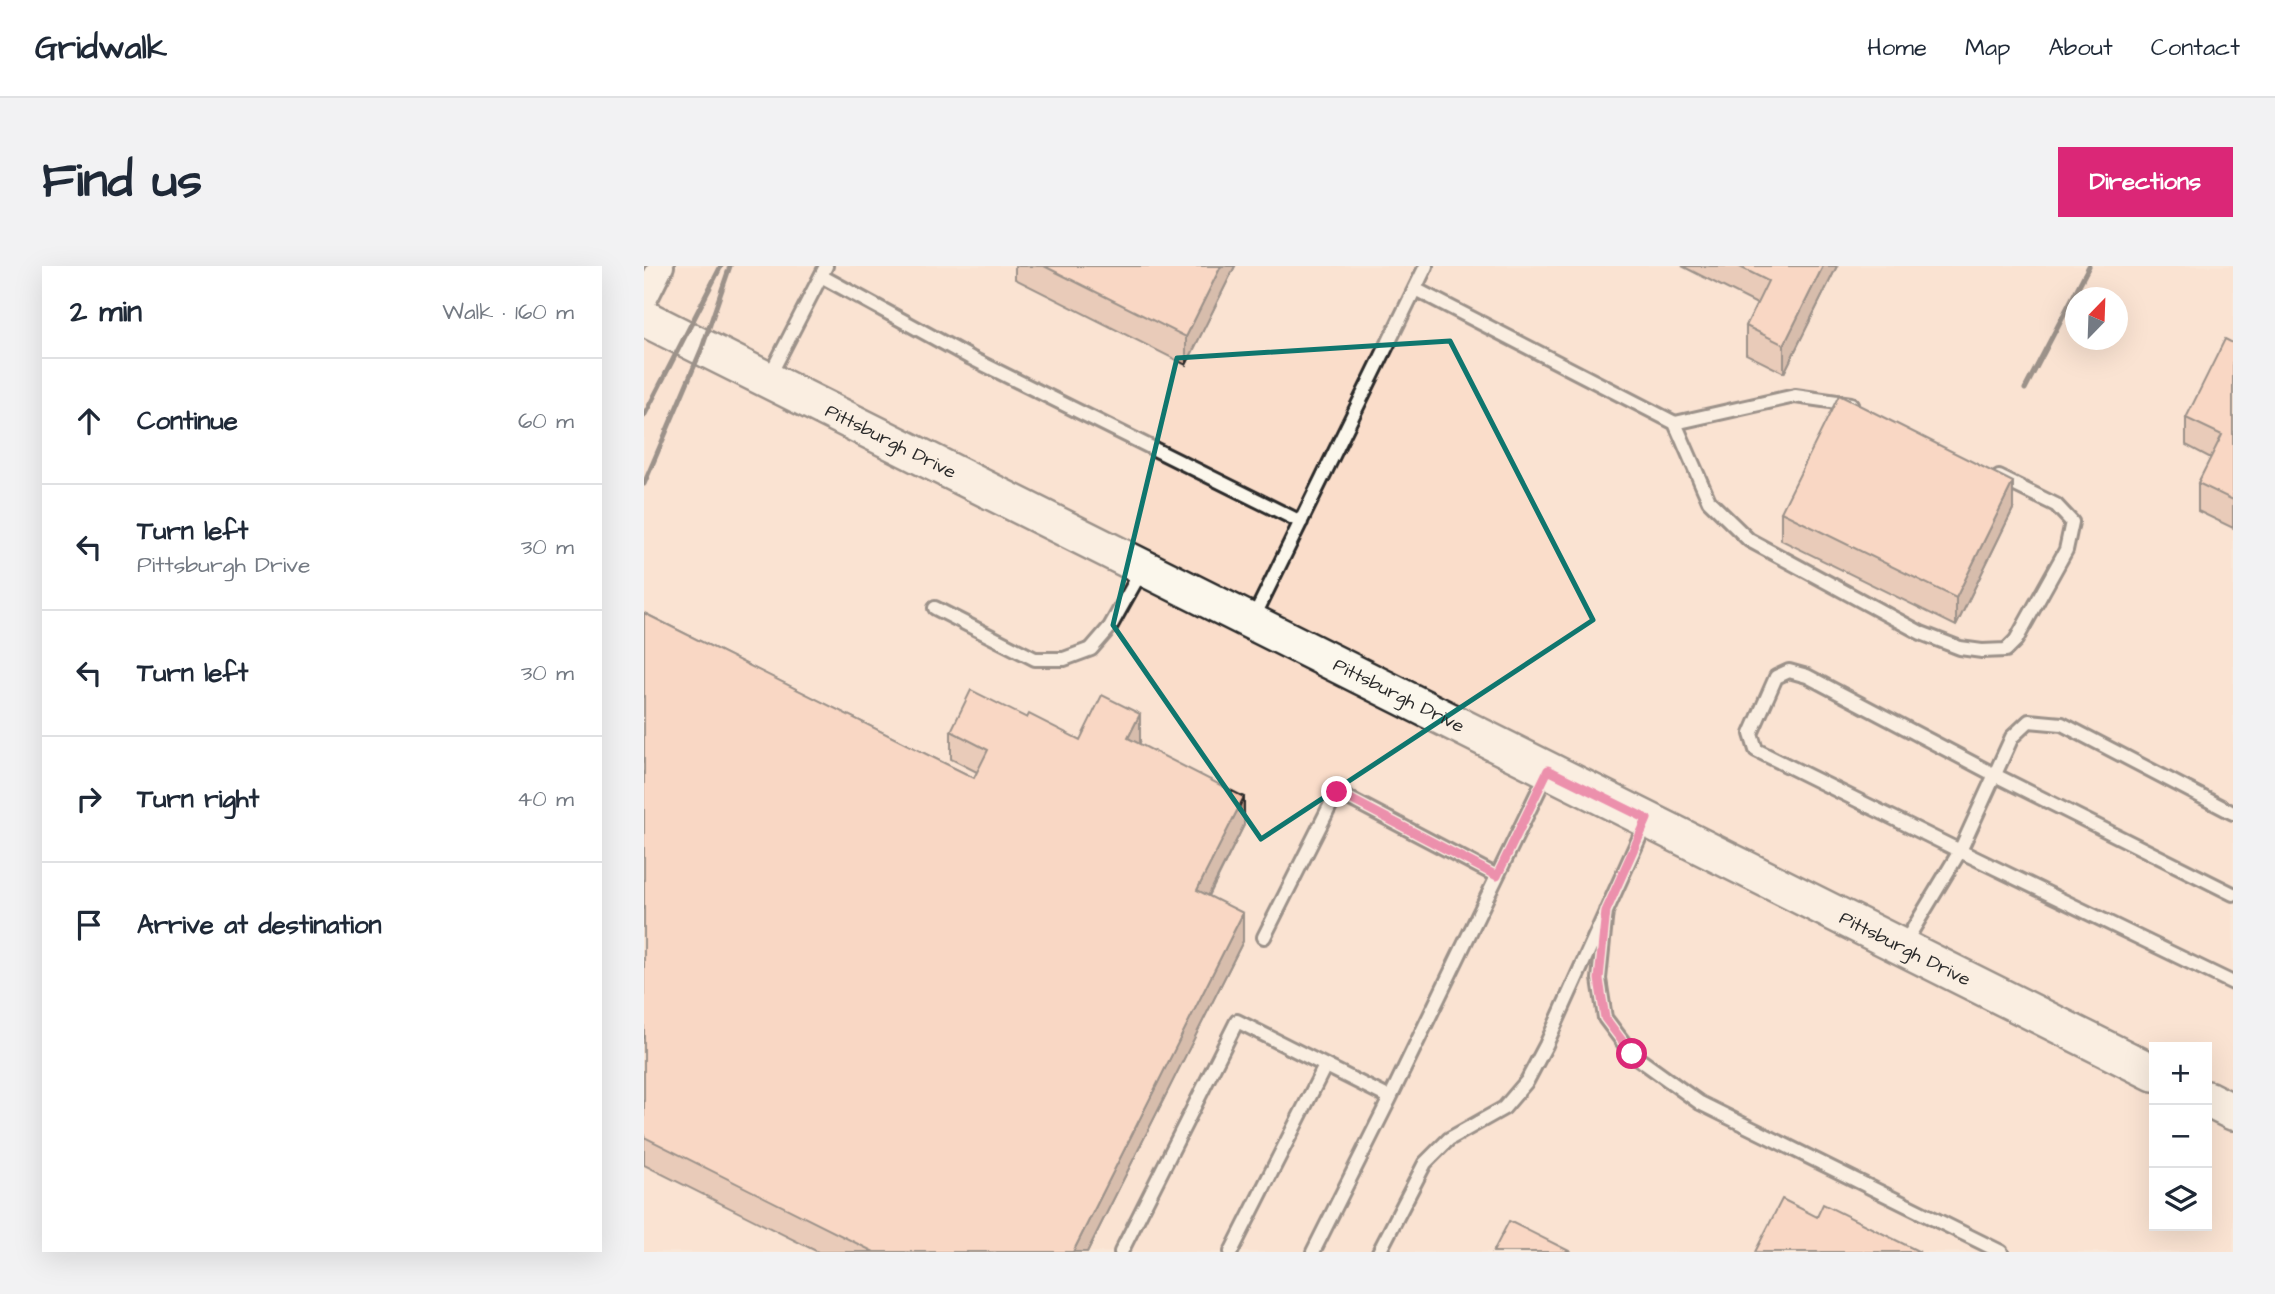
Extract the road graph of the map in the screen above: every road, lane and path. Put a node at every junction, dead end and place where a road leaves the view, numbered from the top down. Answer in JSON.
{"nodes":[{"id":1,"x":661,"y":266,"type":"edge"},
{"id":2,"x":1426,"y":266,"type":"edge"},
{"id":3,"x":824,"y":271,"type":"edge"},
{"id":4,"x":1415,"y":289,"type":"junction"},
{"id":5,"x":644,"y":300,"type":"edge"},
{"id":6,"x":644,"y":318,"type":"edge"},
{"id":7,"x":767,"y":380,"type":"junction"},
{"id":8,"x":1861,"y":409,"type":"edge"},
{"id":9,"x":1675,"y":423,"type":"junction"},
{"id":10,"x":1983,"y":469,"type":"edge"},
{"id":11,"x":1301,"y":522,"type":"junction"},
{"id":12,"x":1143,"y":568,"type":"junction"},
{"id":13,"x":935,"y":608,"type":"dead end"},
{"id":14,"x":1252,"y":622,"type":"junction"},
{"id":15,"x":1548,"y":770,"type":"junction"},
{"id":16,"x":1995,"y":775,"type":"junction"},
{"id":17,"x":2233,"y":813,"type":"edge"},
{"id":18,"x":1647,"y":819,"type":"junction"},
{"id":19,"x":1960,"y":851,"type":"junction"},
{"id":20,"x":1497,"y":876,"type":"junction"},
{"id":21,"x":2233,"y":894,"type":"edge"},
{"id":22,"x":1606,"y":911,"type":"junction"},
{"id":23,"x":1264,"y":937,"type":"dead end"},
{"id":24,"x":1902,"y":948,"type":"junction"},
{"id":25,"x":2233,"y":984,"type":"edge"},
{"id":26,"x":1325,"y":1066,"type":"junction"},
{"id":27,"x":2149,"y":1071,"type":"edge"},
{"id":28,"x":1390,"y":1098,"type":"junction"},
{"id":29,"x":2212,"y":1102,"type":"edge"},
{"id":30,"x":2233,"y":1112,"type":"edge"},
{"id":31,"x":1121,"y":1252,"type":"edge"},
{"id":32,"x":1231,"y":1252,"type":"edge"},
{"id":33,"x":1313,"y":1252,"type":"edge"},
{"id":34,"x":1379,"y":1252,"type":"edge"},
{"id":35,"x":2001,"y":1252,"type":"edge"}],
"edges":[{"from":1,"to":5,"type":"street"},
{"from":2,"to":4,"type":"lane"},
{"from":3,"to":7,"type":"lane"},
{"from":3,"to":11,"type":"lane"},
{"from":4,"to":9,"type":"lane"},
{"from":4,"to":11,"type":"lane"},
{"from":6,"to":7,"type":"street","name":"Pittsburgh Drive"},
{"from":7,"to":12,"type":"street","name":"Pittsburgh Drive"},
{"from":8,"to":9,"type":"lane"},
{"from":9,"to":10,"type":"lane"},
{"from":11,"to":14,"type":"lane"},
{"from":12,"to":13,"type":"lane"},
{"from":12,"to":14,"type":"street","name":"Pittsburgh Drive"},
{"from":14,"to":15,"type":"street","name":"Pittsburgh Drive"},
{"from":15,"to":18,"type":"street","name":"Pittsburgh Drive"},
{"from":15,"to":20,"type":"lane"},
{"from":16,"to":17,"type":"lane"},
{"from":16,"to":19,"type":"lane"},
{"from":16,"to":19,"type":"lane"},
{"from":16,"to":21,"type":"lane"},
{"from":18,"to":22,"type":"lane"},
{"from":18,"to":24,"type":"street","name":"Pittsburgh Drive"},
{"from":19,"to":24,"type":"lane"},
{"from":19,"to":25,"type":"lane"},
{"from":20,"to":23,"type":"lane"},
{"from":20,"to":28,"type":"lane"},
{"from":22,"to":34,"type":"lane"},
{"from":22,"to":35,"type":"lane"},
{"from":24,"to":27,"type":"street","name":"Pittsburgh Drive"},
{"from":26,"to":28,"type":"lane"},
{"from":26,"to":31,"type":"lane"},
{"from":26,"to":32,"type":"lane"},
{"from":28,"to":33,"type":"lane"},
{"from":29,"to":30,"type":"street"}]}
